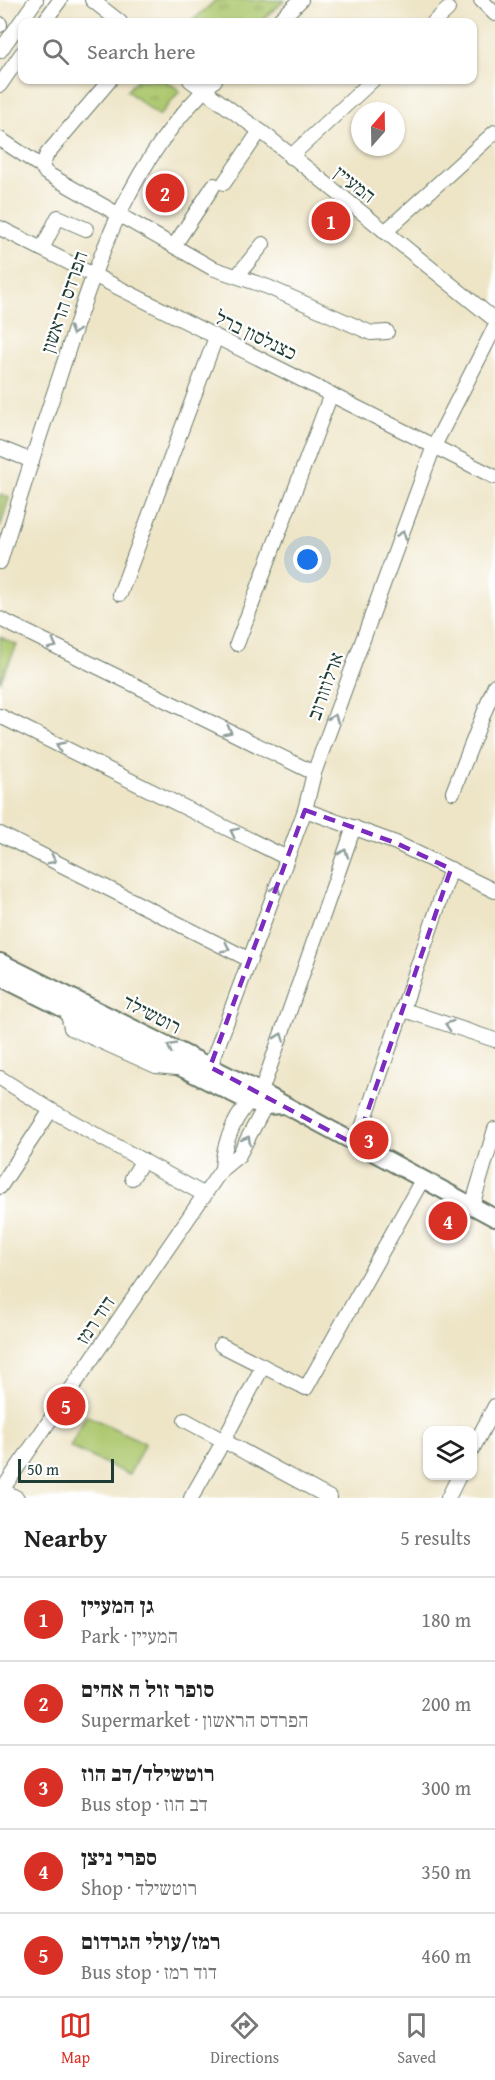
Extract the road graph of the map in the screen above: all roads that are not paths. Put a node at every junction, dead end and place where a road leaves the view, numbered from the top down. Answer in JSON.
{"nodes":[{"id":1,"x":36,"y":0,"type":"edge"},
{"id":2,"x":60,"y":0,"type":"edge"},
{"id":3,"x":92,"y":0,"type":"edge"},
{"id":4,"x":301,"y":0,"type":"edge"},
{"id":5,"x":481,"y":0,"type":"edge"},
{"id":6,"x":448,"y":9,"type":"dead end"},
{"id":7,"x":495,"y":14,"type":"edge"},
{"id":8,"x":23,"y":18,"type":"edge"},
{"id":9,"x":47,"y":18,"type":"edge"},
{"id":10,"x":115,"y":18,"type":"edge"},
{"id":11,"x":281,"y":18,"type":"edge"},
{"id":12,"x":438,"y":18,"type":"edge"},
{"id":13,"x":18,"y":26,"type":"edge"},
{"id":14,"x":0,"y":51,"type":"edge"},
{"id":15,"x":18,"y":59,"type":"edge"},
{"id":16,"x":107,"y":84,"type":"edge"},
{"id":17,"x":195,"y":84,"type":"edge"},
{"id":18,"x":210,"y":84,"type":"edge"},
{"id":19,"x":369,"y":84,"type":"edge"},
{"id":20,"x":0,"y":85,"type":"edge"},
{"id":21,"x":203,"y":90,"type":"junction"},
{"id":22,"x":260,"y":131,"type":"junction"},
{"id":23,"x":495,"y":132,"type":"edge"},
{"id":24,"x":0,"y":139,"type":"edge"},
{"id":25,"x":290,"y":157,"type":"junction"},
{"id":26,"x":42,"y":167,"type":"junction"},
{"id":27,"x":117,"y":213,"type":"junction"},
{"id":28,"x":86,"y":229,"type":"dead end"},
{"id":29,"x":2,"y":230,"type":"edge"},
{"id":30,"x":385,"y":232,"type":"junction"},
{"id":31,"x":263,"y":244,"type":"dead end"},
{"id":32,"x":0,"y":245,"type":"edge"},
{"id":33,"x":174,"y":246,"type":"junction"},
{"id":34,"x":42,"y":249,"type":"junction"},
{"id":35,"x":92,"y":275,"type":"junction"},
{"id":36,"x":237,"y":276,"type":"junction"},
{"id":37,"x":495,"y":320,"type":"edge"},
{"id":38,"x":495,"y":327,"type":"edge"},
{"id":39,"x":387,"y":332,"type":"dead end"},
{"id":40,"x":216,"y":337,"type":"junction"},
{"id":41,"x":330,"y":394,"type":"junction"},
{"id":42,"x":434,"y":446,"type":"junction"},
{"id":43,"x":0,"y":448,"type":"edge"},
{"id":44,"x":32,"y":461,"type":"junction"},
{"id":45,"x":495,"y":477,"type":"edge"},
{"id":46,"x":0,"y":562,"type":"edge"},
{"id":47,"x":120,"y":594,"type":"dead end"},
{"id":48,"x":0,"y":619,"type":"edge"},
{"id":49,"x":237,"y":644,"type":"dead end"},
{"id":50,"x":495,"y":686,"type":"edge"},
{"id":51,"x":0,"y":716,"type":"edge"},
{"id":52,"x":314,"y":773,"type":"junction"},
{"id":53,"x":453,"y":792,"type":"dead end"},
{"id":54,"x":305,"y":810,"type":"junction"},
{"id":55,"x":354,"y":826,"type":"junction"},
{"id":56,"x":0,"y":834,"type":"edge"},
{"id":57,"x":287,"y":858,"type":"junction"},
{"id":58,"x":451,"y":869,"type":"junction"},
{"id":59,"x":495,"y":891,"type":"edge"},
{"id":60,"x":250,"y":960,"type":"junction"},
{"id":61,"x":0,"y":962,"type":"edge"},
{"id":62,"x":0,"y":977,"type":"edge"},
{"id":63,"x":404,"y":1010,"type":"junction"},
{"id":64,"x":495,"y":1040,"type":"edge"},
{"id":65,"x":210,"y":1067,"type":"junction"},
{"id":66,"x":0,"y":1078,"type":"edge"},
{"id":67,"x":258,"y":1100,"type":"junction"},
{"id":68,"x":51,"y":1110,"type":"junction"},
{"id":69,"x":495,"y":1129,"type":"edge"},
{"id":70,"x":356,"y":1145,"type":"junction"},
{"id":71,"x":143,"y":1161,"type":"junction"},
{"id":72,"x":132,"y":1178,"type":"dead end"},
{"id":73,"x":422,"y":1180,"type":"junction"},
{"id":74,"x":0,"y":1186,"type":"edge"},
{"id":75,"x":205,"y":1195,"type":"junction"},
{"id":76,"x":472,"y":1206,"type":"junction"},
{"id":77,"x":495,"y":1218,"type":"edge"},
{"id":78,"x":221,"y":1345,"type":"dead end"},
{"id":79,"x":263,"y":1366,"type":"junction"},
{"id":80,"x":495,"y":1406,"type":"edge"},
{"id":81,"x":185,"y":1420,"type":"dead end"},
{"id":82,"x":477,"y":1440,"type":"edge"},
{"id":83,"x":221,"y":1445,"type":"junction"},
{"id":84,"x":457,"y":1480,"type":"edge"},
{"id":85,"x":1,"y":1491,"type":"edge"},
{"id":86,"x":17,"y":1498,"type":"edge"},
{"id":87,"x":191,"y":1498,"type":"edge"},
{"id":88,"x":330,"y":1498,"type":"edge"},
{"id":89,"x":448,"y":1498,"type":"edge"}],
"edges":[{"from":1,"to":8,"type":"street"},
{"from":2,"to":9,"type":"street"},
{"from":3,"to":10,"type":"street"},
{"from":4,"to":11,"type":"street"},
{"from":5,"to":7,"type":"street"},
{"from":6,"to":12,"type":"street"},
{"from":13,"to":14,"type":"street"},
{"from":15,"to":20,"type":"street"},
{"from":16,"to":26,"type":"street"},
{"from":17,"to":21,"type":"street","name":"המעיין"},
{"from":18,"to":21,"type":"street","name":"הפרדס הראשון"},
{"from":19,"to":25,"type":"street"},
{"from":21,"to":22,"type":"street","name":"המעיין"},
{"from":21,"to":27,"type":"street","name":"הפרדס הראשון"},
{"from":22,"to":25,"type":"street","name":"המעיין"},
{"from":22,"to":33,"type":"street"},
{"from":23,"to":30,"type":"street"},
{"from":24,"to":26,"type":"street"},
{"from":25,"to":30,"type":"street","name":"המעיין"},
{"from":26,"to":27,"type":"street"},
{"from":27,"to":33,"type":"street"},
{"from":27,"to":35,"type":"street","name":"הפרדס הראשון"},
{"from":28,"to":34,"type":"street"},
{"from":29,"to":32,"type":"street"},
{"from":29,"to":34,"type":"street","name":"כצנלסון ברל"},
{"from":30,"to":37,"type":"street","name":"המעיין"},
{"from":31,"to":36,"type":"street"},
{"from":33,"to":36,"type":"street"},
{"from":34,"to":35,"type":"street","name":"כצנלסון ברל"},
{"from":35,"to":40,"type":"street","name":"כצנלסון ברל"},
{"from":35,"to":44,"type":"street","name":"הפרדס הראשון","one_way":true},
{"from":36,"to":39,"type":"street"},
{"from":38,"to":42,"type":"street","name":"ארלוזורוב"},
{"from":40,"to":41,"type":"street","name":"כצנלסון ברל"},
{"from":40,"to":47,"type":"street"},
{"from":41,"to":42,"type":"street","name":"כצנלסון ברל"},
{"from":41,"to":49,"type":"street"},
{"from":42,"to":45,"type":"street","name":"כצנלסון ברל"},
{"from":52,"to":42,"type":"street","name":"ארלוזורוב","one_way":true},
{"from":43,"to":44,"type":"street"},
{"from":44,"to":46,"type":"street","name":"הפרדס הראשון"},
{"from":48,"to":52,"type":"street","one_way":true},
{"from":50,"to":53,"type":"street"},
{"from":57,"to":51,"type":"street","one_way":true},
{"from":52,"to":54,"type":"street","name":"ארלוזורוב"},
{"from":54,"to":55,"type":"street"},
{"from":54,"to":57,"type":"street","name":"ארלוזורוב"},
{"from":55,"to":58,"type":"street"},
{"from":67,"to":55,"type":"street","name":"דוד רמז","one_way":true},
{"from":56,"to":60,"type":"street","one_way":true},
{"from":60,"to":57,"type":"street","name":"ארלוזורוב","one_way":true},
{"from":58,"to":59,"type":"street"},
{"from":58,"to":63,"type":"street"},
{"from":60,"to":65,"type":"street","name":"ארלוזורוב"},
{"from":65,"to":61,"type":"main road","name":"רוטשילד","one_way":true},
{"from":62,"to":67,"type":"main road","name":"רוטשילד"},
{"from":64,"to":63,"type":"street","one_way":true},
{"from":63,"to":70,"type":"street"},
{"from":65,"to":67,"type":"main road","name":"רוטשילד"},
{"from":66,"to":68,"type":"street"},
{"from":67,"to":70,"type":"main road","name":"רוטשילד"},
{"from":67,"to":75,"type":"street","name":"דוד רמז"},
{"from":68,"to":71,"type":"street"},
{"from":68,"to":74,"type":"street"},
{"from":69,"to":76,"type":"street"},
{"from":70,"to":73,"type":"main road","name":"רוטשילד"},
{"from":71,"to":72,"type":"street"},
{"from":71,"to":75,"type":"street"},
{"from":73,"to":76,"type":"main road","name":"רוטשילד"},
{"from":73,"to":79,"type":"street"},
{"from":75,"to":85,"type":"street","name":"דוד רמז"},
{"from":76,"to":77,"type":"main road","name":"רוטשילד"},
{"from":78,"to":79,"type":"street"},
{"from":79,"to":83,"type":"street"},
{"from":80,"to":82,"type":"street"},
{"from":81,"to":83,"type":"street"},
{"from":83,"to":87,"type":"street"},
{"from":83,"to":88,"type":"street"},
{"from":84,"to":89,"type":"street"},
{"from":85,"to":86,"type":"street"}]}
